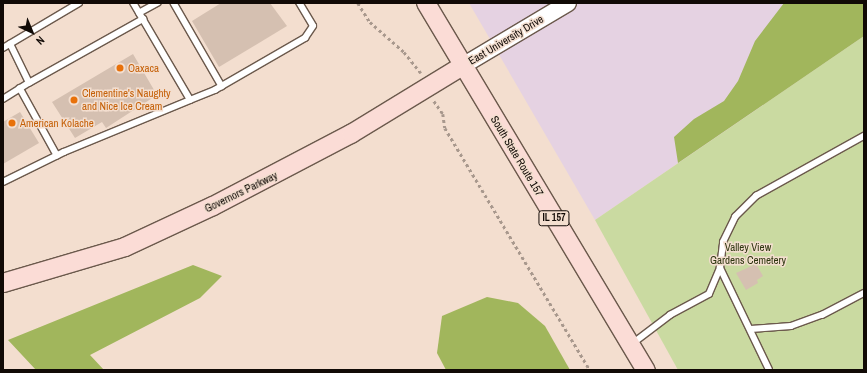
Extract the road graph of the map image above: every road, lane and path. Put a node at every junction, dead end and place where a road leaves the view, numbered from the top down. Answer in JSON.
{"nodes":[{"id":1,"x":79,"y":3,"type":"edge"},
{"id":2,"x":133,"y":3,"type":"edge"},
{"id":3,"x":157,"y":3,"type":"edge"},
{"id":4,"x":174,"y":3,"type":"edge"},
{"id":5,"x":299,"y":3,"type":"edge"},
{"id":6,"x":358,"y":3,"type":"edge"},
{"id":7,"x":426,"y":3,"type":"edge"},
{"id":8,"x":568,"y":3,"type":"edge"},
{"id":9,"x":139,"y":13,"type":"junction"},
{"id":10,"x":143,"y":20,"type":"junction"},
{"id":11,"x":10,"y":44,"type":"junction"},
{"id":12,"x":3,"y":48,"type":"edge"},
{"id":13,"x":464,"y":65,"type":"junction"},
{"id":14,"x":29,"y":83,"type":"junction"},
{"id":15,"x":222,"y":86,"type":"junction"},
{"id":16,"x":20,"y":88,"type":"junction"},
{"id":17,"x":427,"y":88,"type":"junction"},
{"id":18,"x":3,"y":99,"type":"edge"},
{"id":19,"x":190,"y":100,"type":"junction"},
{"id":20,"x":864,"y":136,"type":"edge"},
{"id":21,"x":57,"y":155,"type":"junction"},
{"id":22,"x":3,"y":182,"type":"edge"},
{"id":23,"x":720,"y":268,"type":"junction"},
{"id":24,"x":3,"y":283,"type":"edge"},
{"id":25,"x":864,"y":293,"type":"edge"},
{"id":26,"x":751,"y":329,"type":"junction"},
{"id":27,"x":631,"y":345,"type":"junction"},
{"id":28,"x":590,"y":370,"type":"edge"},
{"id":29,"x":646,"y":370,"type":"edge"},
{"id":30,"x":769,"y":370,"type":"edge"}],
"edges":[{"from":1,"to":11,"type":"lane"},
{"from":2,"to":9,"type":"lane"},
{"from":3,"to":9,"type":"lane"},
{"from":4,"to":15,"type":"lane"},
{"from":5,"to":15,"type":"lane"},
{"from":6,"to":17,"type":"path"},
{"from":7,"to":13,"type":"main road","name":"South State Route 157","number":"IL 157"},
{"from":8,"to":13,"type":"main road","name":"East University Drive"},
{"from":9,"to":10,"type":"lane"},
{"from":10,"to":14,"type":"lane"},
{"from":10,"to":19,"type":"lane"},
{"from":11,"to":12,"type":"lane"},
{"from":11,"to":14,"type":"lane"},
{"from":13,"to":17,"type":"main road","name":"Governors Parkway"},
{"from":13,"to":27,"type":"main road","name":"South State Route 157","number":"IL 157"},
{"from":14,"to":16,"type":"lane"},
{"from":15,"to":19,"type":"lane"},
{"from":16,"to":18,"type":"lane"},
{"from":16,"to":21,"type":"lane"},
{"from":17,"to":24,"type":"main road","name":"Governors Parkway"},
{"from":17,"to":28,"type":"path"},
{"from":19,"to":21,"type":"lane"},
{"from":20,"to":23,"type":"lane"},
{"from":21,"to":22,"type":"lane"},
{"from":23,"to":26,"type":"lane"},
{"from":23,"to":27,"type":"lane"},
{"from":25,"to":26,"type":"lane"},
{"from":26,"to":30,"type":"lane"},
{"from":27,"to":29,"type":"main road","name":"South State Route 157","number":"IL 157"}]}
